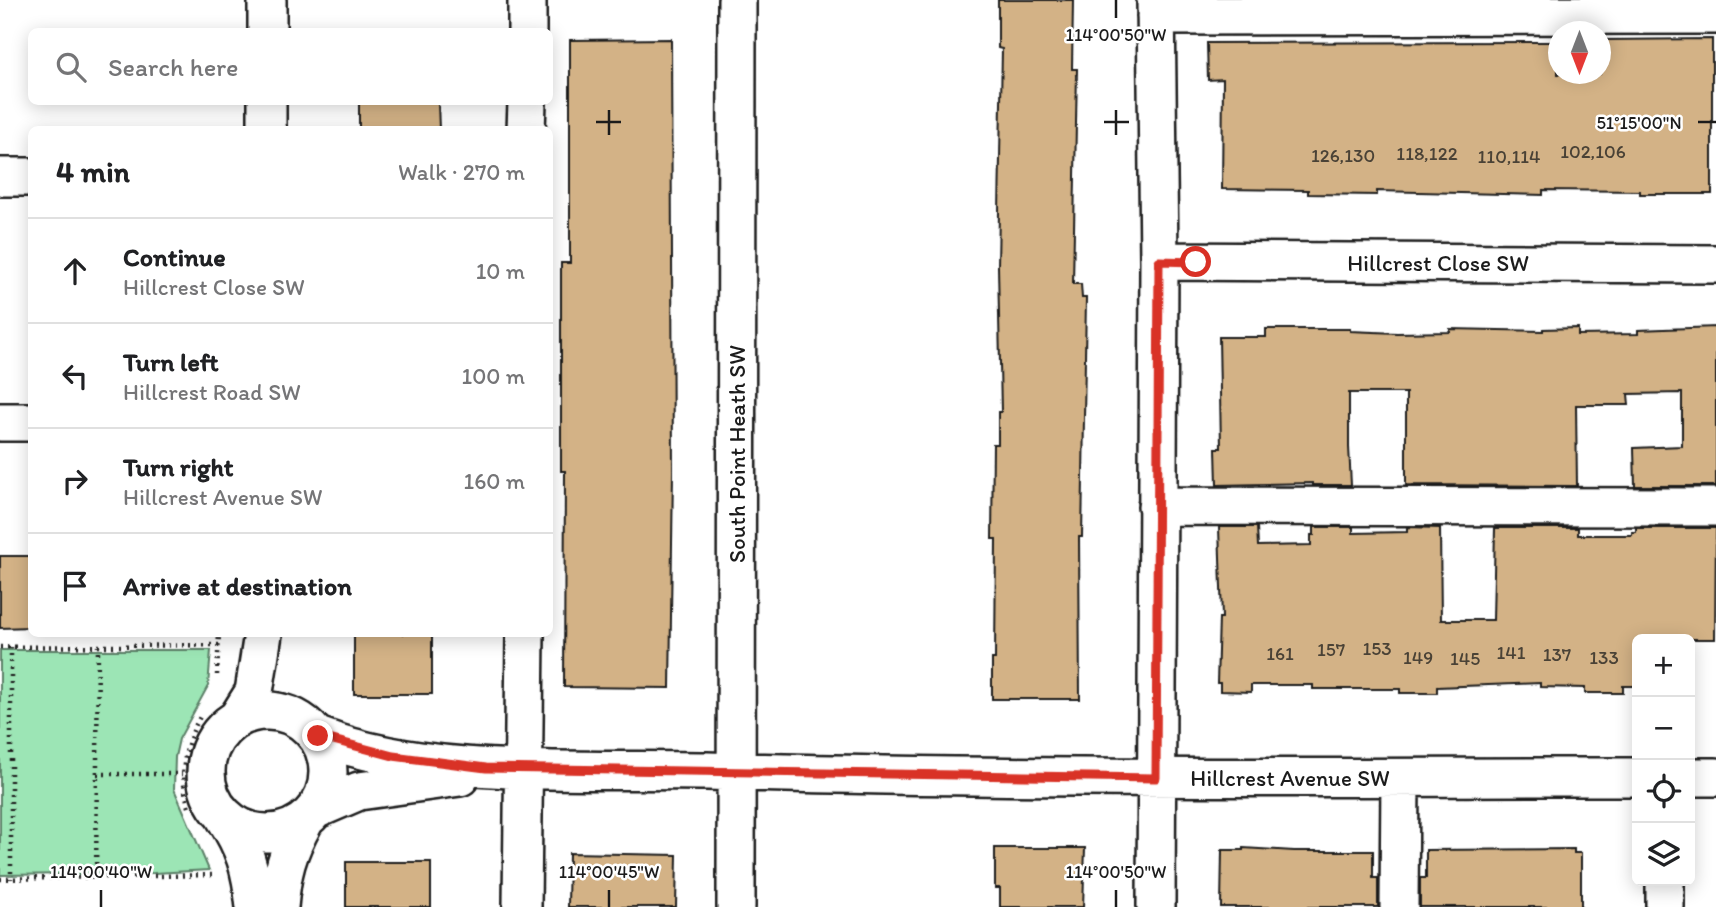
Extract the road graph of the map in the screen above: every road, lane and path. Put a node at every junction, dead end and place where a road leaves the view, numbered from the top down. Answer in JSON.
{"nodes":[{"id":1,"x":267,"y":0,"type":"edge"},
{"id":2,"x":527,"y":0,"type":"edge"},
{"id":3,"x":737,"y":0,"type":"edge"},
{"id":4,"x":1156,"y":8,"type":"edge"},
{"id":5,"x":1716,"y":15,"type":"edge"},
{"id":6,"x":267,"y":28,"type":"edge"},
{"id":7,"x":527,"y":28,"type":"edge"},
{"id":8,"x":267,"y":105,"type":"edge"},
{"id":9,"x":527,"y":105,"type":"edge"},
{"id":10,"x":267,"y":126,"type":"edge"},
{"id":11,"x":526,"y":126,"type":"edge"},
{"id":12,"x":0,"y":177,"type":"edge"},
{"id":13,"x":28,"y":177,"type":"edge"},
{"id":14,"x":1159,"y":261,"type":"junction"},
{"id":15,"x":1716,"y":264,"type":"edge"},
{"id":16,"x":0,"y":422,"type":"edge"},
{"id":17,"x":28,"y":422,"type":"edge"},
{"id":18,"x":1157,"y":506,"type":"junction"},
{"id":19,"x":1716,"y":507,"type":"edge"},
{"id":20,"x":219,"y":637,"type":"edge"},
{"id":21,"x":263,"y":637,"type":"edge"},
{"id":22,"x":272,"y":637,"type":"edge"},
{"id":23,"x":525,"y":637,"type":"edge"},
{"id":24,"x":98,"y":646,"type":"junction"},
{"id":25,"x":219,"y":646,"type":"junction"},
{"id":26,"x":0,"y":647,"type":"edge"},
{"id":27,"x":11,"y":647,"type":"junction"},
{"id":28,"x":217,"y":682,"type":"dead end"},
{"id":29,"x":222,"y":712,"type":"junction"},
{"id":30,"x":306,"y":727,"type":"junction"},
{"id":31,"x":523,"y":768,"type":"junction"},
{"id":32,"x":737,"y":772,"type":"junction"},
{"id":33,"x":97,"y":774,"type":"junction"},
{"id":34,"x":182,"y":774,"type":"junction"},
{"id":35,"x":1632,"y":777,"type":"edge"},
{"id":36,"x":1695,"y":777,"type":"edge"},
{"id":37,"x":1716,"y":777,"type":"edge"},
{"id":38,"x":1156,"y":778,"type":"junction"},
{"id":39,"x":1400,"y":778,"type":"junction"},
{"id":40,"x":311,"y":816,"type":"junction"},
{"id":41,"x":209,"y":817,"type":"junction"},
{"id":42,"x":214,"y":863,"type":"dead end"},
{"id":43,"x":96,"y":878,"type":"junction"},
{"id":44,"x":0,"y":879,"type":"edge"},
{"id":45,"x":11,"y":879,"type":"junction"},
{"id":46,"x":1665,"y":886,"type":"edge"},
{"id":47,"x":255,"y":907,"type":"edge"},
{"id":48,"x":279,"y":907,"type":"edge"},
{"id":49,"x":522,"y":907,"type":"edge"},
{"id":50,"x":736,"y":907,"type":"edge"},
{"id":51,"x":1156,"y":907,"type":"edge"},
{"id":52,"x":1399,"y":907,"type":"edge"},
{"id":53,"x":1665,"y":907,"type":"edge"}],
"edges":[{"from":1,"to":6,"type":"street"},
{"from":2,"to":7,"type":"street"},
{"from":3,"to":32,"type":"street","name":"South Point Heath SW"},
{"from":4,"to":5,"type":"street"},
{"from":4,"to":14,"type":"street"},
{"from":8,"to":10,"type":"street"},
{"from":9,"to":11,"type":"street"},
{"from":12,"to":13,"type":"street"},
{"from":14,"to":15,"type":"street","name":"Hillcrest Close SW"},
{"from":14,"to":18,"type":"street"},
{"from":16,"to":17,"type":"street"},
{"from":18,"to":19,"type":"street"},
{"from":18,"to":38,"type":"street"},
{"from":20,"to":25,"type":"path"},
{"from":21,"to":29,"type":"street"},
{"from":22,"to":30,"type":"street"},
{"from":23,"to":31,"type":"street"},
{"from":24,"to":25,"type":"path"},
{"from":24,"to":27,"type":"path"},
{"from":24,"to":33,"type":"path"},
{"from":25,"to":28,"type":"path"},
{"from":26,"to":27,"type":"path"},
{"from":27,"to":45,"type":"path"},
{"from":29,"to":30,"type":"street"},
{"from":29,"to":34,"type":"path"},
{"from":29,"to":41,"type":"street"},
{"from":30,"to":31,"type":"street","name":"Hillcrest Avenue SW"},
{"from":30,"to":40,"type":"street"},
{"from":31,"to":32,"type":"street","name":"Hillcrest Avenue SW"},
{"from":31,"to":40,"type":"street","name":"Hillcrest Avenue SW"},
{"from":31,"to":49,"type":"street"},
{"from":32,"to":38,"type":"street","name":"Hillcrest Avenue SW"},
{"from":32,"to":50,"type":"street","name":"South Point Heath SW"},
{"from":33,"to":34,"type":"path"},
{"from":33,"to":43,"type":"path"},
{"from":34,"to":41,"type":"path"},
{"from":35,"to":39,"type":"street","name":"Hillcrest Avenue SW"},
{"from":36,"to":37,"type":"street"},
{"from":38,"to":39,"type":"street","name":"Hillcrest Avenue SW"},
{"from":38,"to":51,"type":"street"},
{"from":39,"to":52,"type":"street"},
{"from":40,"to":41,"type":"street"},
{"from":40,"to":48,"type":"street"},
{"from":41,"to":47,"type":"street"},
{"from":42,"to":43,"type":"path"},
{"from":43,"to":45,"type":"path"},
{"from":44,"to":45,"type":"path"},
{"from":46,"to":53,"type":"street"}]}
